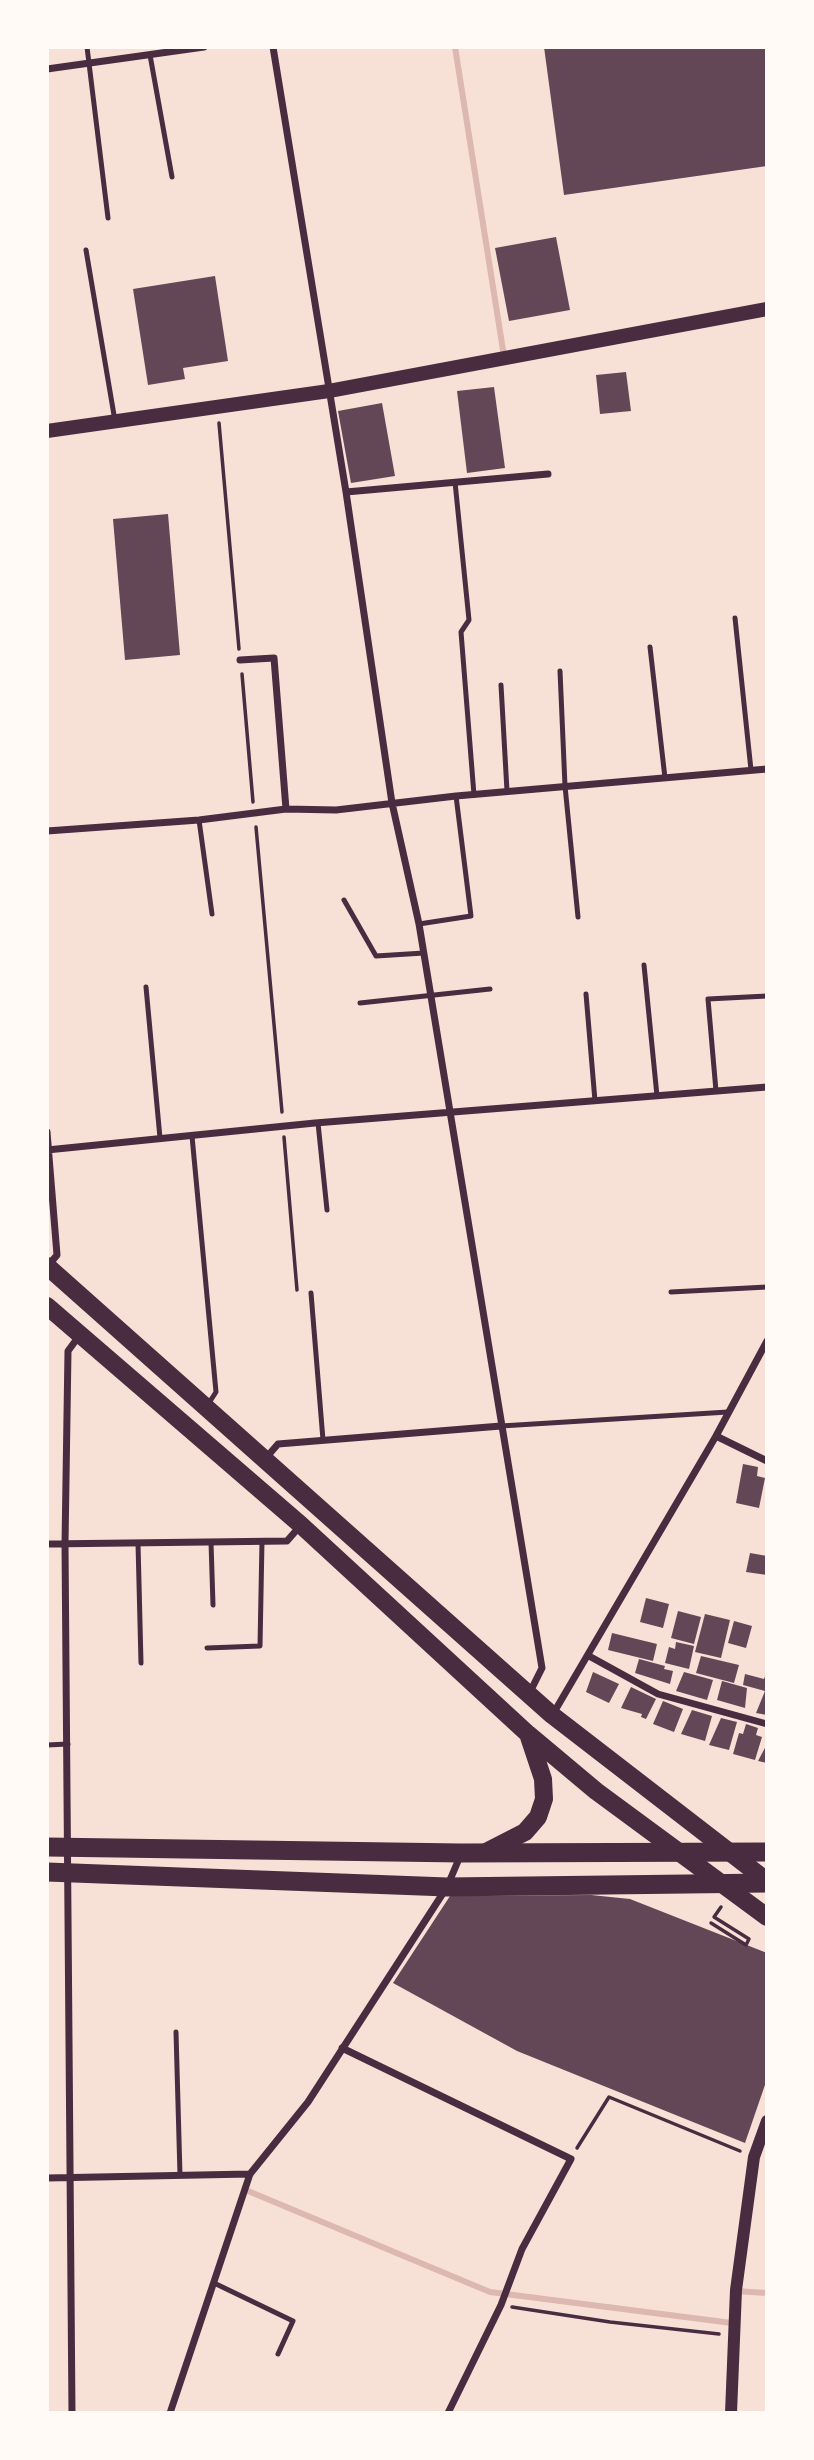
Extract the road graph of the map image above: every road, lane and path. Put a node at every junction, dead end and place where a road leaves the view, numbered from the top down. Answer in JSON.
{"nodes":[{"id":1,"x":87,"y":47,"type":"edge"},
{"id":2,"x":204,"y":47,"type":"edge"},
{"id":3,"x":273,"y":47,"type":"edge"},
{"id":4,"x":186,"y":48,"type":"edge"},
{"id":5,"x":150,"y":55,"type":"junction"},
{"id":6,"x":89,"y":64,"type":"junction"},
{"id":7,"x":48,"y":66,"type":"edge"},
{"id":8,"x":172,"y":177,"type":"dead end"},
{"id":9,"x":108,"y":218,"type":"dead end"},
{"id":10,"x":86,"y":250,"type":"dead end"},
{"id":11,"x":767,"y":309,"type":"edge"},
{"id":12,"x":329,"y":391,"type":"junction"},
{"id":13,"x":218,"y":407,"type":"junction"},
{"id":14,"x":115,"y":421,"type":"junction"},
{"id":15,"x":47,"y":431,"type":"edge"},
{"id":16,"x":548,"y":474,"type":"dead end"},
{"id":17,"x":455,"y":482,"type":"junction"},
{"id":18,"x":346,"y":492,"type":"junction"},
{"id":19,"x":735,"y":618,"type":"dead end"},
{"id":20,"x":650,"y":647,"type":"dead end"},
{"id":21,"x":240,"y":660,"type":"junction"},
{"id":22,"x":560,"y":671,"type":"dead end"},
{"id":23,"x":501,"y":685,"type":"dead end"},
{"id":24,"x":767,"y":769,"type":"edge"},
{"id":25,"x":751,"y":770,"type":"junction"},
{"id":26,"x":665,"y":778,"type":"junction"},
{"id":27,"x":565,"y":786,"type":"junction"},
{"id":28,"x":507,"y":792,"type":"junction"},
{"id":29,"x":474,"y":795,"type":"junction"},
{"id":30,"x":456,"y":796,"type":"junction"},
{"id":31,"x":392,"y":803,"type":"junction"},
{"id":32,"x":286,"y":809,"type":"junction"},
{"id":33,"x":254,"y":813,"type":"junction"},
{"id":34,"x":199,"y":820,"type":"junction"},
{"id":35,"x":47,"y":831,"type":"edge"},
{"id":36,"x":344,"y":900,"type":"dead end"},
{"id":37,"x":212,"y":914,"type":"dead end"},
{"id":38,"x":578,"y":917,"type":"dead end"},
{"id":39,"x":419,"y":924,"type":"junction"},
{"id":40,"x":424,"y":953,"type":"junction"},
{"id":41,"x":644,"y":965,"type":"dead end"},
{"id":42,"x":146,"y":987,"type":"dead end"},
{"id":43,"x":490,"y":989,"type":"dead end"},
{"id":44,"x":586,"y":994,"type":"dead end"},
{"id":45,"x":767,"y":996,"type":"edge"},
{"id":46,"x":431,"y":998,"type":"junction"},
{"id":47,"x":360,"y":1003,"type":"dead end"},
{"id":48,"x":767,"y":1087,"type":"edge"},
{"id":49,"x":716,"y":1091,"type":"junction"},
{"id":50,"x":657,"y":1096,"type":"junction"},
{"id":51,"x":595,"y":1101,"type":"junction"},
{"id":52,"x":449,"y":1113,"type":"junction"},
{"id":53,"x":318,"y":1123,"type":"junction"},
{"id":54,"x":47,"y":1132,"type":"edge"},
{"id":55,"x":192,"y":1136,"type":"junction"},
{"id":56,"x":160,"y":1138,"type":"junction"},
{"id":57,"x":48,"y":1150,"type":"edge"},
{"id":58,"x":327,"y":1210,"type":"dead end"},
{"id":59,"x":48,"y":1266,"type":"edge"},
{"id":60,"x":767,"y":1287,"type":"edge"},
{"id":61,"x":671,"y":1292,"type":"dead end"},
{"id":62,"x":311,"y":1293,"type":"dead end"},
{"id":63,"x":47,"y":1306,"type":"edge"},
{"id":64,"x":80,"y":1335,"type":"junction"},
{"id":65,"x":767,"y":1341,"type":"edge"},
{"id":66,"x":206,"y":1407,"type":"junction"},
{"id":67,"x":729,"y":1412,"type":"junction"},
{"id":68,"x":501,"y":1426,"type":"junction"},
{"id":69,"x":716,"y":1436,"type":"junction"},
{"id":70,"x":323,"y":1440,"type":"junction"},
{"id":71,"x":265,"y":1459,"type":"junction"},
{"id":72,"x":767,"y":1461,"type":"edge"},
{"id":73,"x":301,"y":1525,"type":"junction"},
{"id":74,"x":262,"y":1541,"type":"junction"},
{"id":75,"x":212,"y":1542,"type":"junction"},
{"id":76,"x":138,"y":1543,"type":"junction"},
{"id":77,"x":47,"y":1544,"type":"edge"},
{"id":78,"x":65,"y":1544,"type":"junction"},
{"id":79,"x":213,"y":1605,"type":"dead end"},
{"id":80,"x":207,"y":1648,"type":"dead end"},
{"id":81,"x":589,"y":1656,"type":"junction"},
{"id":82,"x":141,"y":1662,"type":"dead end"},
{"id":83,"x":529,"y":1694,"type":"junction"},
{"id":84,"x":552,"y":1715,"type":"junction"},
{"id":85,"x":767,"y":1724,"type":"edge"},
{"id":86,"x":528,"y":1734,"type":"junction"},
{"id":87,"x":68,"y":1744,"type":"junction"},
{"id":88,"x":47,"y":1745,"type":"edge"},
{"id":89,"x":47,"y":1847,"type":"edge"},
{"id":90,"x":69,"y":1847,"type":"junction"},
{"id":91,"x":767,"y":1852,"type":"edge"},
{"id":92,"x":461,"y":1853,"type":"junction"},
{"id":93,"x":483,"y":1853,"type":"junction"},
{"id":94,"x":679,"y":1853,"type":"junction"},
{"id":95,"x":729,"y":1853,"type":"junction"},
{"id":96,"x":47,"y":1872,"type":"edge"},
{"id":97,"x":69,"y":1872,"type":"junction"},
{"id":98,"x":767,"y":1882,"type":"edge"},
{"id":99,"x":720,"y":1883,"type":"junction"},
{"id":100,"x":447,"y":1887,"type":"junction"},
{"id":101,"x":767,"y":1917,"type":"edge"},
{"id":102,"x":176,"y":2032,"type":"dead end"},
{"id":103,"x":342,"y":2048,"type":"junction"},
{"id":104,"x":767,"y":2121,"type":"edge"},
{"id":105,"x":754,"y":2157,"type":"junction"},
{"id":106,"x":571,"y":2159,"type":"junction"},
{"id":107,"x":250,"y":2174,"type":"junction"},
{"id":108,"x":180,"y":2175,"type":"junction"},
{"id":109,"x":47,"y":2178,"type":"edge"},
{"id":110,"x":71,"y":2178,"type":"junction"},
{"id":111,"x":214,"y":2283,"type":"junction"},
{"id":112,"x":501,"y":2305,"type":"junction"},
{"id":113,"x":732,"y":2335,"type":"junction"},
{"id":114,"x":278,"y":2354,"type":"dead end"},
{"id":115,"x":72,"y":2413,"type":"edge"},
{"id":116,"x":170,"y":2413,"type":"edge"},
{"id":117,"x":448,"y":2413,"type":"edge"},
{"id":118,"x":731,"y":2413,"type":"edge"}],
"edges":[{"from":1,"to":6,"type":"lane"},
{"from":2,"to":4,"type":"street"},
{"from":3,"to":12,"type":"street"},
{"from":4,"to":5,"type":"street"},
{"from":5,"to":6,"type":"street"},
{"from":5,"to":8,"type":"lane"},
{"from":6,"to":7,"type":"street"},
{"from":6,"to":9,"type":"lane"},
{"from":10,"to":14,"type":"lane"},
{"from":11,"to":12,"type":"main road"},
{"from":12,"to":13,"type":"main road"},
{"from":12,"to":18,"type":"street"},
{"from":13,"to":14,"type":"main road"},
{"from":13,"to":21,"type":"path"},
{"from":14,"to":15,"type":"main road"},
{"from":16,"to":17,"type":"street"},
{"from":17,"to":18,"type":"street"},
{"from":17,"to":29,"type":"lane"},
{"from":18,"to":31,"type":"street"},
{"from":19,"to":25,"type":"lane"},
{"from":20,"to":26,"type":"lane"},
{"from":21,"to":32,"type":"street"},
{"from":21,"to":33,"type":"path"},
{"from":22,"to":27,"type":"lane"},
{"from":23,"to":28,"type":"lane"},
{"from":24,"to":25,"type":"street"},
{"from":25,"to":26,"type":"street"},
{"from":26,"to":27,"type":"street"},
{"from":27,"to":28,"type":"street"},
{"from":27,"to":38,"type":"lane"},
{"from":28,"to":29,"type":"street"},
{"from":29,"to":30,"type":"street"},
{"from":30,"to":31,"type":"street"},
{"from":30,"to":39,"type":"lane"},
{"from":31,"to":32,"type":"street"},
{"from":31,"to":39,"type":"street"},
{"from":32,"to":33,"type":"street"},
{"from":33,"to":34,"type":"street"},
{"from":34,"to":35,"type":"street"},
{"from":34,"to":37,"type":"lane"},
{"from":36,"to":40,"type":"lane"},
{"from":39,"to":40,"type":"street"},
{"from":40,"to":46,"type":"street"},
{"from":41,"to":50,"type":"lane"},
{"from":42,"to":56,"type":"lane"},
{"from":43,"to":46,"type":"lane"},
{"from":44,"to":51,"type":"lane"},
{"from":45,"to":49,"type":"lane"},
{"from":46,"to":47,"type":"lane"},
{"from":46,"to":52,"type":"street"},
{"from":48,"to":49,"type":"street"},
{"from":49,"to":50,"type":"street"},
{"from":50,"to":51,"type":"street"},
{"from":51,"to":52,"type":"street"},
{"from":52,"to":53,"type":"street"},
{"from":52,"to":68,"type":"street"},
{"from":53,"to":55,"type":"street"},
{"from":53,"to":58,"type":"lane"},
{"from":54,"to":57,"type":"street"},
{"from":55,"to":56,"type":"street"},
{"from":55,"to":66,"type":"lane"},
{"from":56,"to":57,"type":"street"},
{"from":57,"to":59,"type":"street"},
{"from":59,"to":66,"type":"main road"},
{"from":60,"to":61,"type":"lane"},
{"from":62,"to":70,"type":"lane"},
{"from":63,"to":64,"type":"main road"},
{"from":64,"to":73,"type":"main road"},
{"from":64,"to":78,"type":"street"},
{"from":65,"to":67,"type":"street"},
{"from":66,"to":71,"type":"main road"},
{"from":67,"to":68,"type":"lane"},
{"from":67,"to":69,"type":"street"},
{"from":68,"to":70,"type":"street"},
{"from":68,"to":83,"type":"street"},
{"from":69,"to":72,"type":"street"},
{"from":69,"to":81,"type":"street"},
{"from":70,"to":71,"type":"street"},
{"from":71,"to":83,"type":"main road"},
{"from":73,"to":74,"type":"street"},
{"from":73,"to":86,"type":"main road"},
{"from":74,"to":75,"type":"street"},
{"from":74,"to":80,"type":"lane"},
{"from":75,"to":76,"type":"street"},
{"from":75,"to":79,"type":"lane"},
{"from":76,"to":78,"type":"street"},
{"from":76,"to":82,"type":"lane"},
{"from":77,"to":78,"type":"street"},
{"from":78,"to":87,"type":"street"},
{"from":81,"to":84,"type":"street"},
{"from":81,"to":85,"type":"street"},
{"from":83,"to":84,"type":"main road"},
{"from":84,"to":95,"type":"main road"},
{"from":86,"to":93,"type":"main road"},
{"from":86,"to":94,"type":"main road"},
{"from":87,"to":88,"type":"lane"},
{"from":87,"to":90,"type":"street"},
{"from":89,"to":90,"type":"highway"},
{"from":90,"to":92,"type":"highway"},
{"from":90,"to":97,"type":"street"},
{"from":91,"to":95,"type":"highway"},
{"from":92,"to":93,"type":"highway"},
{"from":92,"to":100,"type":"street"},
{"from":93,"to":94,"type":"highway"},
{"from":94,"to":95,"type":"highway"},
{"from":94,"to":99,"type":"main road"},
{"from":95,"to":98,"type":"main road"},
{"from":96,"to":97,"type":"highway"},
{"from":97,"to":100,"type":"highway"},
{"from":97,"to":110,"type":"street"},
{"from":98,"to":99,"type":"highway"},
{"from":99,"to":100,"type":"highway"},
{"from":99,"to":101,"type":"main road"},
{"from":100,"to":103,"type":"street"},
{"from":102,"to":108,"type":"lane"},
{"from":103,"to":106,"type":"street"},
{"from":103,"to":107,"type":"street"},
{"from":104,"to":105,"type":"street"},
{"from":105,"to":106,"type":"path"},
{"from":105,"to":113,"type":"street"},
{"from":106,"to":112,"type":"street"},
{"from":107,"to":108,"type":"street"},
{"from":107,"to":111,"type":"street"},
{"from":108,"to":110,"type":"street"},
{"from":109,"to":110,"type":"street"},
{"from":110,"to":115,"type":"street"},
{"from":111,"to":114,"type":"lane"},
{"from":111,"to":116,"type":"street"},
{"from":112,"to":113,"type":"path"},
{"from":112,"to":117,"type":"street"},
{"from":113,"to":118,"type":"street"}]}
